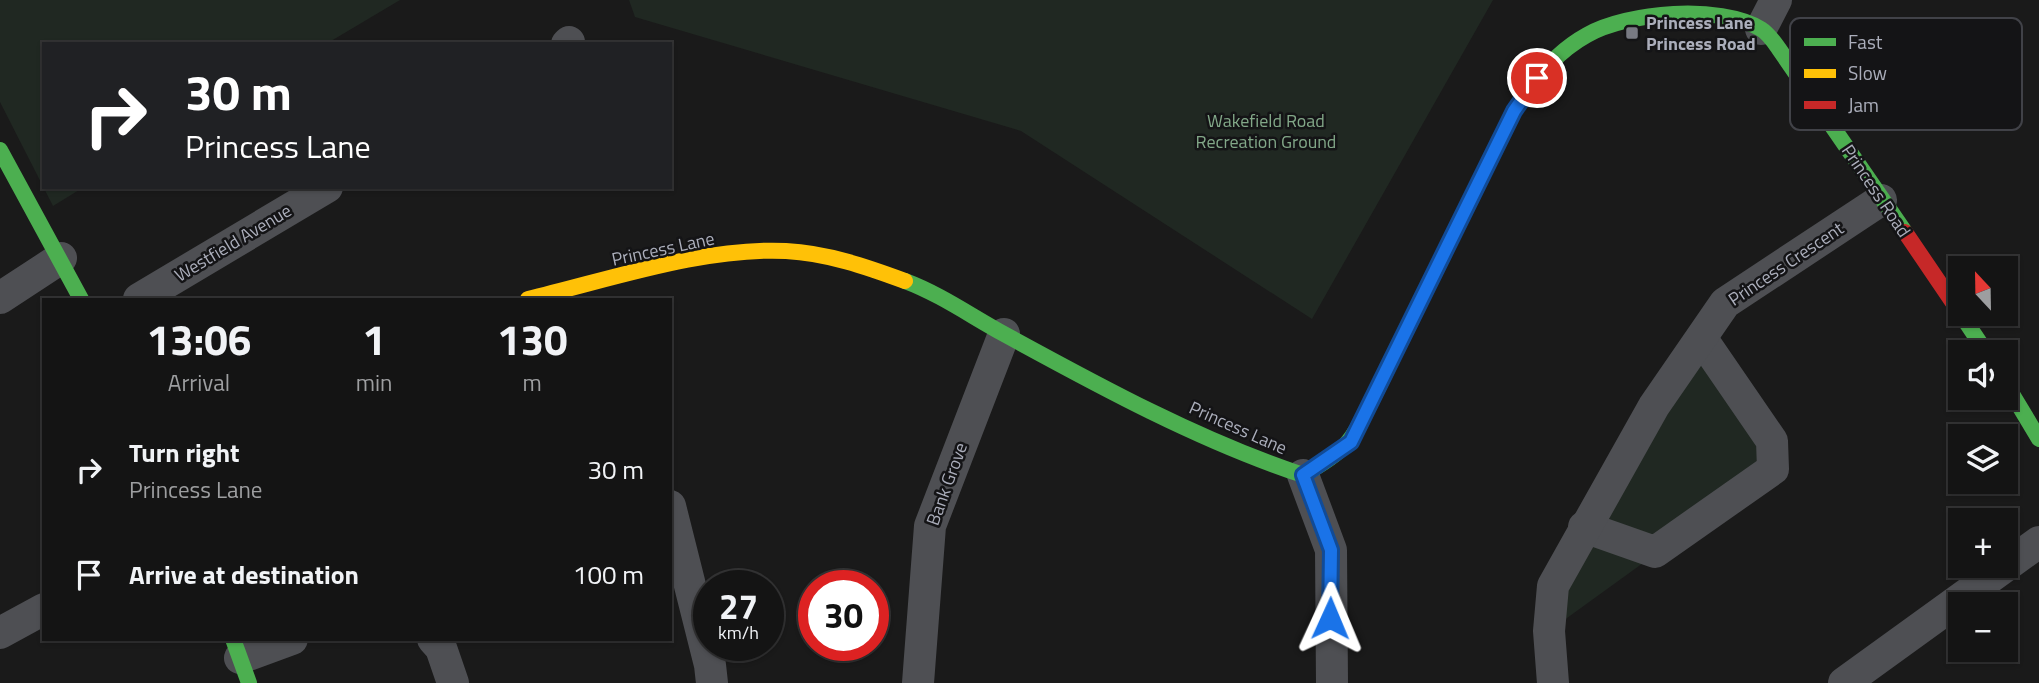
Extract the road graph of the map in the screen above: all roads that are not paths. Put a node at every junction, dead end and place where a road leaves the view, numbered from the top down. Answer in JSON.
{"nodes":[{"id":1,"x":1776,"y":0,"type":"edge"},
{"id":2,"x":1761,"y":29,"type":"junction"},
{"id":3,"x":1790,"y":64,"type":"edge"},
{"id":4,"x":1834,"y":130,"type":"edge"},
{"id":5,"x":0,"y":150,"type":"edge"},
{"id":6,"x":324,"y":189,"type":"edge"},
{"id":7,"x":1881,"y":200,"type":"junction"},
{"id":8,"x":61,"y":258,"type":"junction"},
{"id":9,"x":616,"y":289,"type":"edge"},
{"id":10,"x":1948,"y":296,"type":"edge"},
{"id":11,"x":0,"y":298,"type":"edge"},
{"id":12,"x":80,"y":298,"type":"edge"},
{"id":13,"x":141,"y":298,"type":"edge"},
{"id":14,"x":537,"y":298,"type":"edge"},
{"id":15,"x":1004,"y":334,"type":"junction"},
{"id":16,"x":1702,"y":339,"type":"junction"},
{"id":17,"x":2018,"y":404,"type":"edge"},
{"id":18,"x":2039,"y":439,"type":"edge"},
{"id":19,"x":1303,"y":475,"type":"junction"},
{"id":20,"x":672,"y":514,"type":"edge"},
{"id":21,"x":1584,"y":527,"type":"junction"},
{"id":22,"x":2039,"y":542,"type":"edge"},
{"id":23,"x":42,"y":610,"type":"edge"},
{"id":24,"x":0,"y":634,"type":"edge"},
{"id":25,"x":287,"y":641,"type":"edge"},
{"id":26,"x":435,"y":641,"type":"edge"},
{"id":27,"x":241,"y":660,"type":"edge"},
{"id":28,"x":453,"y":683,"type":"edge"},
{"id":29,"x":712,"y":683,"type":"edge"},
{"id":30,"x":918,"y":683,"type":"edge"},
{"id":31,"x":1332,"y":683,"type":"edge"},
{"id":32,"x":1553,"y":683,"type":"edge"},
{"id":33,"x":1844,"y":683,"type":"edge"}],
"edges":[{"from":1,"to":2,"type":"street"},
{"from":2,"to":3,"type":"street","name":"Princess Road"},
{"from":2,"to":19,"type":"street"},
{"from":4,"to":7,"type":"street","name":"Princess Road"},
{"from":5,"to":8,"type":"street"},
{"from":6,"to":13,"type":"street","name":"Westfield Avenue"},
{"from":7,"to":10,"type":"street","name":"Princess Road"},
{"from":7,"to":16,"type":"street","name":"Princess Crescent"},
{"from":8,"to":11,"type":"street"},
{"from":8,"to":12,"type":"street"},
{"from":9,"to":14,"type":"street","name":"Princess Lane"},
{"from":9,"to":15,"type":"street","name":"Princess Lane"},
{"from":15,"to":19,"type":"street","name":"Princess Lane"},
{"from":15,"to":30,"type":"street","name":"Bank Grove"},
{"from":16,"to":21,"type":"street","name":"Princess Crescent"},
{"from":16,"to":21,"type":"street"},
{"from":17,"to":18,"type":"street"},
{"from":19,"to":31,"type":"street"},
{"from":20,"to":29,"type":"street"},
{"from":21,"to":32,"type":"street","name":"Princess Crescent"},
{"from":22,"to":33,"type":"street"},
{"from":23,"to":24,"type":"street"},
{"from":25,"to":27,"type":"street"},
{"from":26,"to":28,"type":"street"}]}
